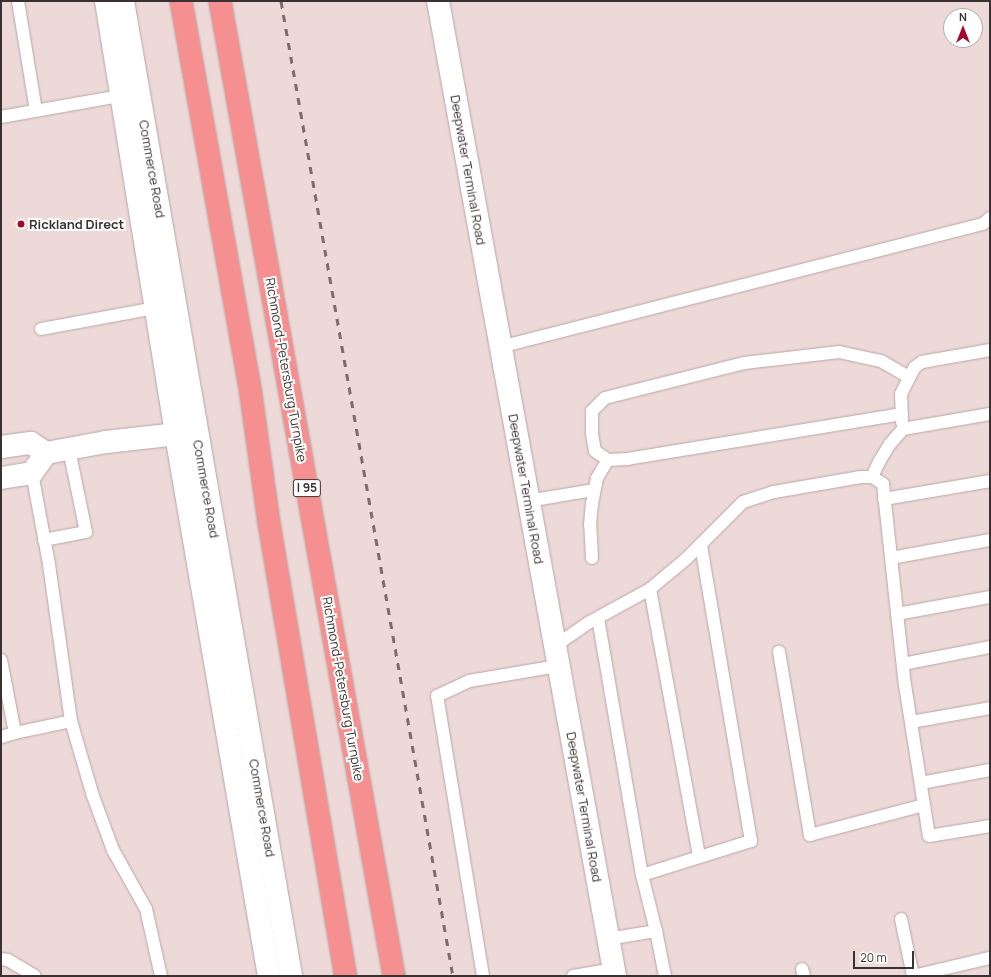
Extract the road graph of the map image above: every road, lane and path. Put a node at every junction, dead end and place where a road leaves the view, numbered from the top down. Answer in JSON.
{"nodes":[{"id":1,"x":18,"y":1,"type":"edge"},
{"id":2,"x":106,"y":1,"type":"edge"},
{"id":3,"x":123,"y":1,"type":"edge"},
{"id":4,"x":181,"y":1,"type":"edge"},
{"id":5,"x":220,"y":1,"type":"edge"},
{"id":6,"x":438,"y":1,"type":"edge"},
{"id":7,"x":130,"y":94,"type":"junction"},
{"id":8,"x":36,"y":111,"type":"junction"},
{"id":9,"x":1,"y":117,"type":"edge"},
{"id":10,"x":990,"y":218,"type":"edge"},
{"id":11,"x":166,"y":306,"type":"junction"},
{"id":12,"x":41,"y":329,"type":"dead end"},
{"id":13,"x":500,"y":347,"type":"junction"},
{"id":14,"x":990,"y":350,"type":"edge"},
{"id":15,"x":909,"y":376,"type":"junction"},
{"id":16,"x":902,"y":414,"type":"junction"},
{"id":17,"x":990,"y":414,"type":"edge"},
{"id":18,"x":903,"y":429,"type":"junction"},
{"id":19,"x":1,"y":433,"type":"edge"},
{"id":20,"x":186,"y":433,"type":"junction"},
{"id":21,"x":1,"y":447,"type":"edge"},
{"id":22,"x":38,"y":448,"type":"junction"},
{"id":23,"x":69,"y":449,"type":"junction"},
{"id":24,"x":608,"y":460,"type":"junction"},
{"id":25,"x":32,"y":473,"type":"junction"},
{"id":26,"x":872,"y":477,"type":"junction"},
{"id":27,"x":1,"y":478,"type":"edge"},
{"id":28,"x":990,"y":481,"type":"edge"},
{"id":29,"x":594,"y":490,"type":"junction"},
{"id":30,"x":884,"y":499,"type":"junction"},
{"id":31,"x":528,"y":501,"type":"junction"},
{"id":32,"x":44,"y":540,"type":"junction"},
{"id":33,"x":990,"y":540,"type":"edge"},
{"id":34,"x":701,"y":544,"type":"junction"},
{"id":35,"x":592,"y":558,"type":"dead end"},
{"id":36,"x":891,"y":558,"type":"junction"},
{"id":37,"x":650,"y":589,"type":"junction"},
{"id":38,"x":990,"y":597,"type":"edge"},
{"id":39,"x":897,"y":614,"type":"junction"},
{"id":40,"x":598,"y":618,"type":"junction"},
{"id":41,"x":990,"y":647,"type":"edge"},
{"id":42,"x":779,"y":652,"type":"dead end"},
{"id":43,"x":556,"y":656,"type":"junction"},
{"id":44,"x":1,"y":660,"type":"edge"},
{"id":45,"x":903,"y":664,"type":"junction"},
{"id":46,"x":990,"y":708,"type":"edge"},
{"id":47,"x":71,"y":721,"type":"junction"},
{"id":48,"x":911,"y":722,"type":"junction"},
{"id":49,"x":15,"y":734,"type":"junction"},
{"id":50,"x":1,"y":737,"type":"edge"},
{"id":51,"x":990,"y":770,"type":"edge"},
{"id":52,"x":921,"y":783,"type":"junction"},
{"id":53,"x":924,"y":806,"type":"junction"},
{"id":54,"x":990,"y":826,"type":"edge"},
{"id":55,"x":699,"y":857,"type":"junction"},
{"id":56,"x":642,"y":875,"type":"junction"},
{"id":57,"x":901,"y":919,"type":"dead end"},
{"id":58,"x":656,"y":931,"type":"junction"},
{"id":59,"x":608,"y":939,"type":"junction"},
{"id":60,"x":990,"y":958,"type":"edge"},
{"id":61,"x":1,"y":959,"type":"edge"},
{"id":62,"x":614,"y":972,"type":"edge"},
{"id":63,"x":35,"y":976,"type":"edge"},
{"id":64,"x":161,"y":976,"type":"edge"},
{"id":65,"x":269,"y":976,"type":"edge"},
{"id":66,"x":291,"y":976,"type":"edge"},
{"id":67,"x":346,"y":976,"type":"edge"},
{"id":68,"x":394,"y":976,"type":"edge"},
{"id":69,"x":484,"y":976,"type":"edge"},
{"id":70,"x":573,"y":976,"type":"edge"},
{"id":71,"x":665,"y":976,"type":"edge"}],
"edges":[{"from":1,"to":8,"type":"lane"},
{"from":2,"to":7,"type":"main road","name":"Commerce Road"},
{"from":3,"to":7,"type":"main road","name":"Commerce Road"},
{"from":4,"to":67,"type":"highway"},
{"from":5,"to":68,"type":"highway","name":"Richmond-Petersburg Turnpike","number":"I 95"},
{"from":6,"to":13,"type":"main road","name":"Deepwater Terminal Road"},
{"from":7,"to":8,"type":"lane"},
{"from":7,"to":11,"type":"main road","name":"Commerce Road"},
{"from":8,"to":9,"type":"lane"},
{"from":10,"to":13,"type":"lane"},
{"from":11,"to":12,"type":"lane"},
{"from":11,"to":20,"type":"main road","name":"Commerce Road"},
{"from":13,"to":31,"type":"main road","name":"Deepwater Terminal Road"},
{"from":14,"to":15,"type":"lane"},
{"from":15,"to":16,"type":"lane"},
{"from":15,"to":24,"type":"lane"},
{"from":16,"to":18,"type":"lane"},
{"from":16,"to":24,"type":"lane"},
{"from":17,"to":18,"type":"lane"},
{"from":18,"to":26,"type":"lane"},
{"from":19,"to":22,"type":"main road"},
{"from":20,"to":23,"type":"main road"},
{"from":20,"to":65,"type":"main road","name":"Commerce Road"},
{"from":20,"to":66,"type":"main road","name":"Commerce Road"},
{"from":21,"to":22,"type":"main road"},
{"from":22,"to":23,"type":"main road"},
{"from":22,"to":25,"type":"main road"},
{"from":23,"to":32,"type":"lane"},
{"from":24,"to":29,"type":"lane"},
{"from":25,"to":27,"type":"main road"},
{"from":25,"to":32,"type":"lane"},
{"from":26,"to":30,"type":"lane"},
{"from":26,"to":34,"type":"lane"},
{"from":28,"to":30,"type":"lane"},
{"from":29,"to":31,"type":"lane"},
{"from":29,"to":35,"type":"lane"},
{"from":30,"to":36,"type":"lane"},
{"from":31,"to":43,"type":"main road","name":"Deepwater Terminal Road"},
{"from":32,"to":47,"type":"lane"},
{"from":33,"to":36,"type":"lane"},
{"from":34,"to":37,"type":"lane"},
{"from":34,"to":55,"type":"lane"},
{"from":36,"to":39,"type":"lane"},
{"from":37,"to":40,"type":"lane"},
{"from":37,"to":55,"type":"lane"},
{"from":38,"to":39,"type":"lane"},
{"from":39,"to":45,"type":"lane"},
{"from":40,"to":43,"type":"lane"},
{"from":40,"to":56,"type":"lane"},
{"from":41,"to":45,"type":"lane"},
{"from":42,"to":53,"type":"lane"},
{"from":43,"to":59,"type":"main road","name":"Deepwater Terminal Road"},
{"from":43,"to":69,"type":"lane"},
{"from":44,"to":49,"type":"lane"},
{"from":45,"to":48,"type":"lane"},
{"from":46,"to":48,"type":"lane"},
{"from":47,"to":49,"type":"lane"},
{"from":47,"to":64,"type":"lane"},
{"from":48,"to":52,"type":"lane"},
{"from":49,"to":50,"type":"lane"},
{"from":51,"to":52,"type":"lane"},
{"from":52,"to":53,"type":"lane"},
{"from":53,"to":54,"type":"lane"},
{"from":55,"to":56,"type":"lane"},
{"from":56,"to":58,"type":"lane"},
{"from":57,"to":60,"type":"lane"},
{"from":58,"to":59,"type":"lane"},
{"from":58,"to":71,"type":"lane"},
{"from":59,"to":62,"type":"main road","name":"Deepwater Terminal Road"},
{"from":61,"to":63,"type":"lane"},
{"from":62,"to":70,"type":"lane"}]}
